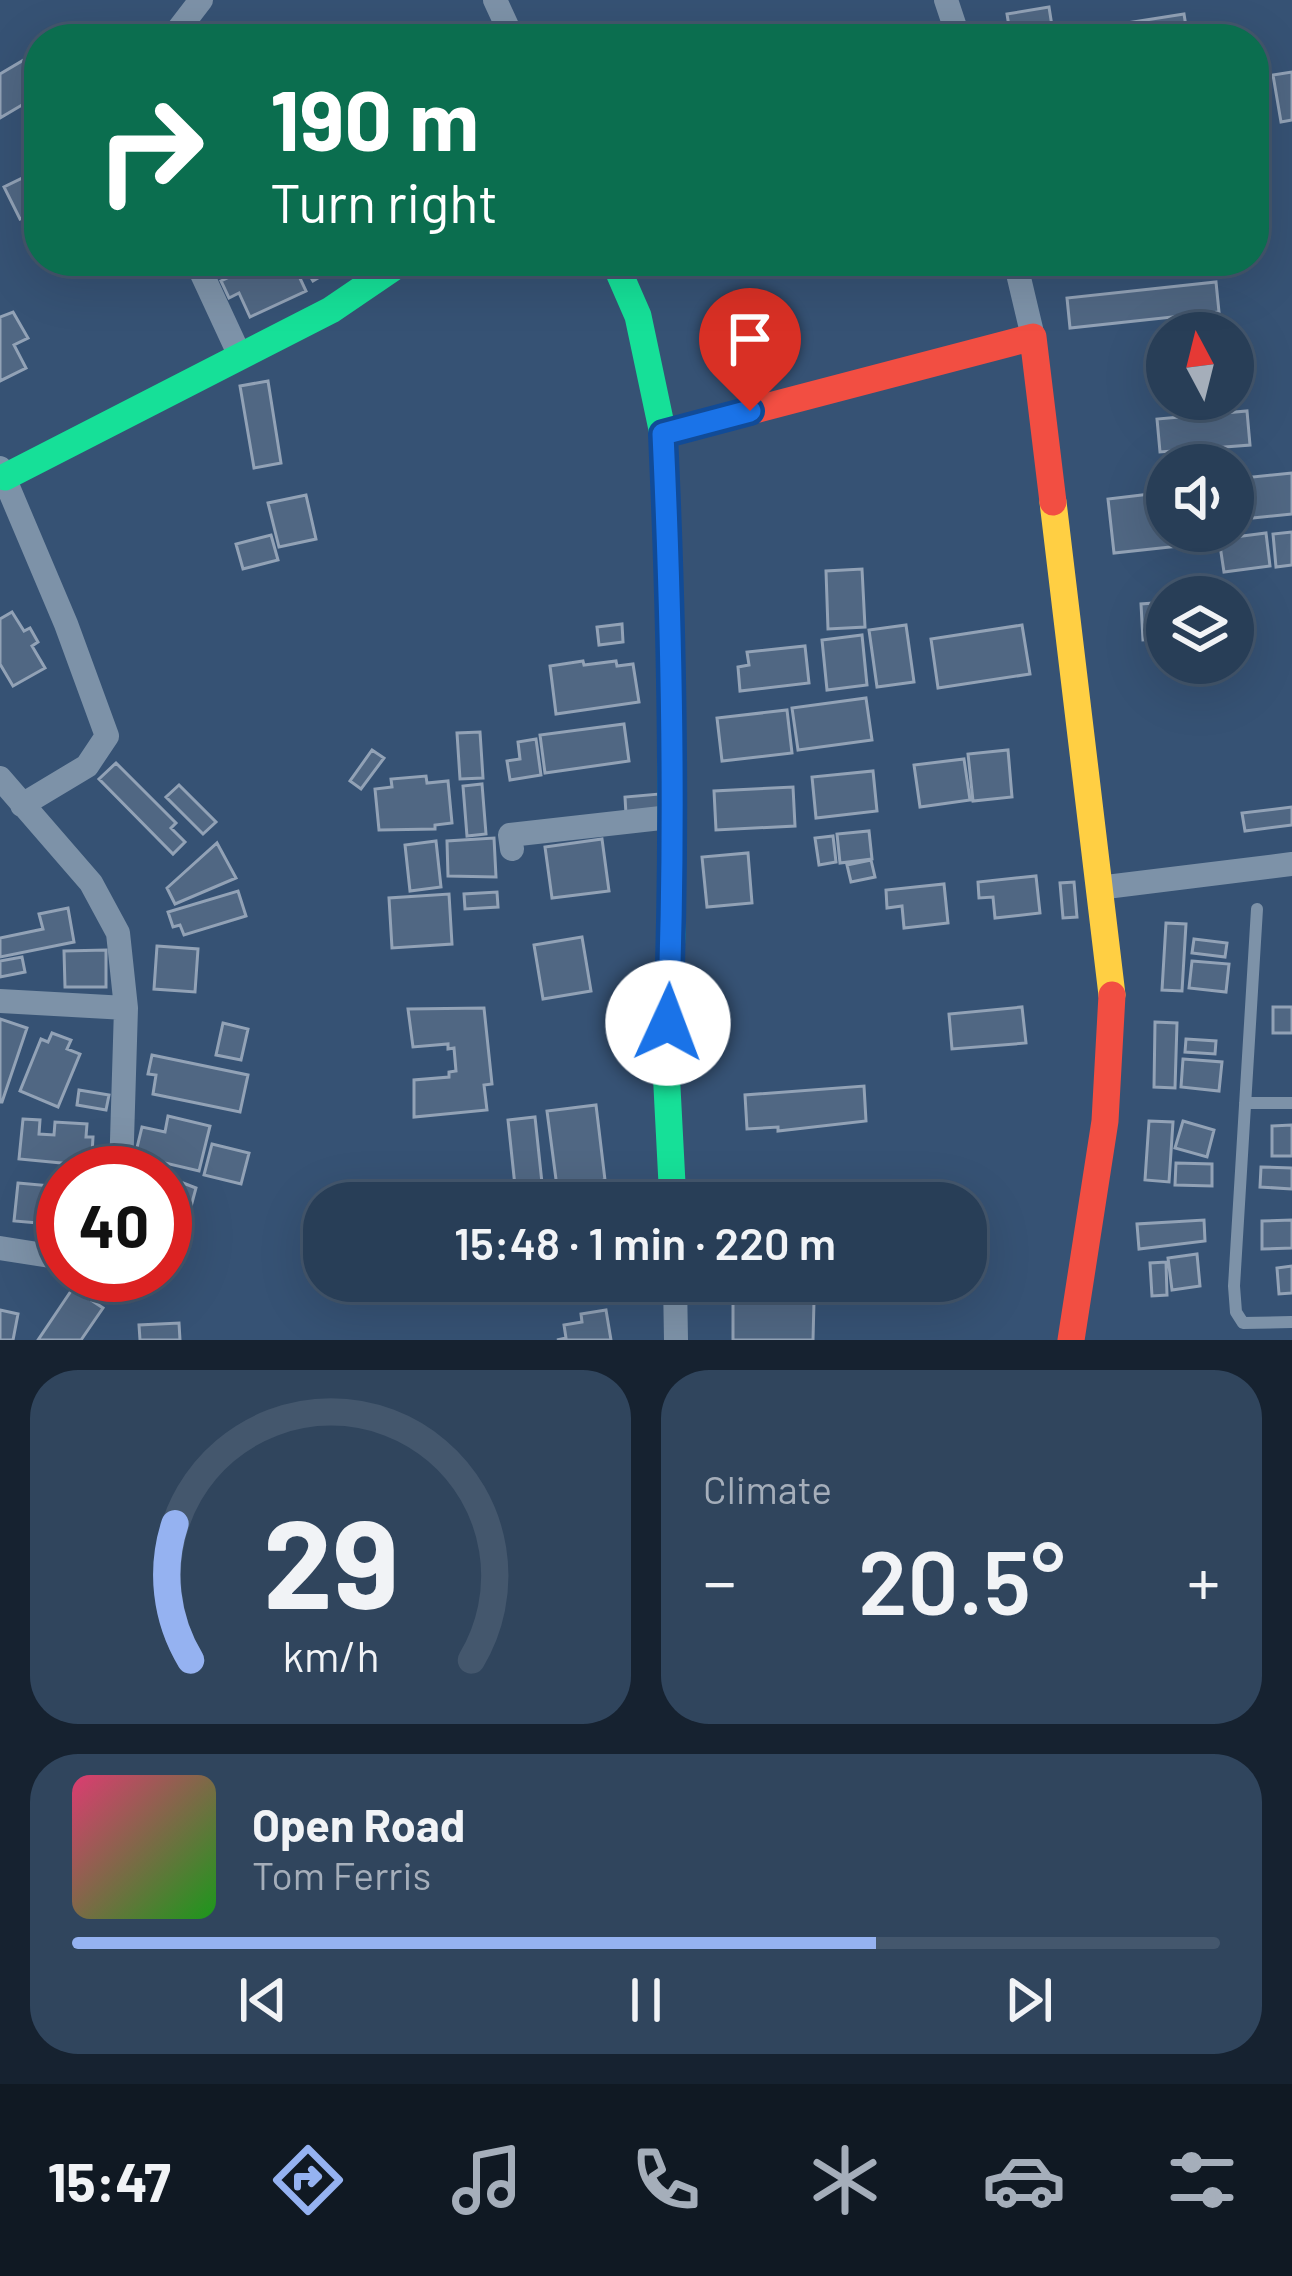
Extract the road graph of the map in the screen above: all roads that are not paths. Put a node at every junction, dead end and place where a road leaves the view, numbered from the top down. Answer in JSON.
{"nodes":[{"id":1,"x":201,"y":0,"type":"edge"},
{"id":2,"x":183,"y":24,"type":"edge"},
{"id":3,"x":203,"y":276,"type":"edge"},
{"id":4,"x":381,"y":276,"type":"edge"},
{"id":5,"x":621,"y":276,"type":"edge"},
{"id":6,"x":1019,"y":276,"type":"edge"},
{"id":7,"x":1033,"y":337,"type":"junction"},
{"id":8,"x":240,"y":356,"type":"junction"},
{"id":9,"x":663,"y":434,"type":"junction"},
{"id":10,"x":3,"y":473,"type":"edge"},
{"id":11,"x":0,"y":778,"type":"edge"},
{"id":12,"x":22,"y":805,"type":"junction"},
{"id":13,"x":670,"y":818,"type":"junction"},
{"id":14,"x":512,"y":849,"type":"dead end"},
{"id":15,"x":1292,"y":863,"type":"edge"},
{"id":16,"x":1098,"y":887,"type":"junction"},
{"id":17,"x":1256,"y":908,"type":"dead end"},
{"id":18,"x":0,"y":1001,"type":"edge"},
{"id":19,"x":126,"y":1008,"type":"junction"},
{"id":20,"x":1292,"y":1102,"type":"edge"},
{"id":21,"x":1244,"y":1103,"type":"junction"},
{"id":22,"x":123,"y":1146,"type":"edge"},
{"id":23,"x":672,"y":1182,"type":"edge"},
{"id":24,"x":0,"y":1248,"type":"edge"},
{"id":25,"x":36,"y":1254,"type":"edge"},
{"id":26,"x":675,"y":1302,"type":"edge"},
{"id":27,"x":1292,"y":1322,"type":"edge"},
{"id":28,"x":676,"y":1340,"type":"edge"},
{"id":29,"x":1071,"y":1340,"type":"edge"}],
"edges":[{"from":1,"to":2,"type":"street"},
{"from":3,"to":8,"type":"street"},
{"from":4,"to":8,"type":"street"},
{"from":5,"to":9,"type":"street"},
{"from":6,"to":7,"type":"street"},
{"from":7,"to":9,"type":"street"},
{"from":7,"to":16,"type":"street"},
{"from":8,"to":10,"type":"street"},
{"from":9,"to":13,"type":"street"},
{"from":10,"to":12,"type":"street"},
{"from":11,"to":12,"type":"street"},
{"from":12,"to":19,"type":"street"},
{"from":13,"to":14,"type":"street"},
{"from":13,"to":23,"type":"street"},
{"from":15,"to":16,"type":"street"},
{"from":16,"to":29,"type":"street"},
{"from":17,"to":21,"type":"lane"},
{"from":18,"to":19,"type":"street"},
{"from":19,"to":22,"type":"street"},
{"from":20,"to":21,"type":"lane"},
{"from":21,"to":27,"type":"lane"},
{"from":24,"to":25,"type":"street"},
{"from":26,"to":28,"type":"street"}]}
